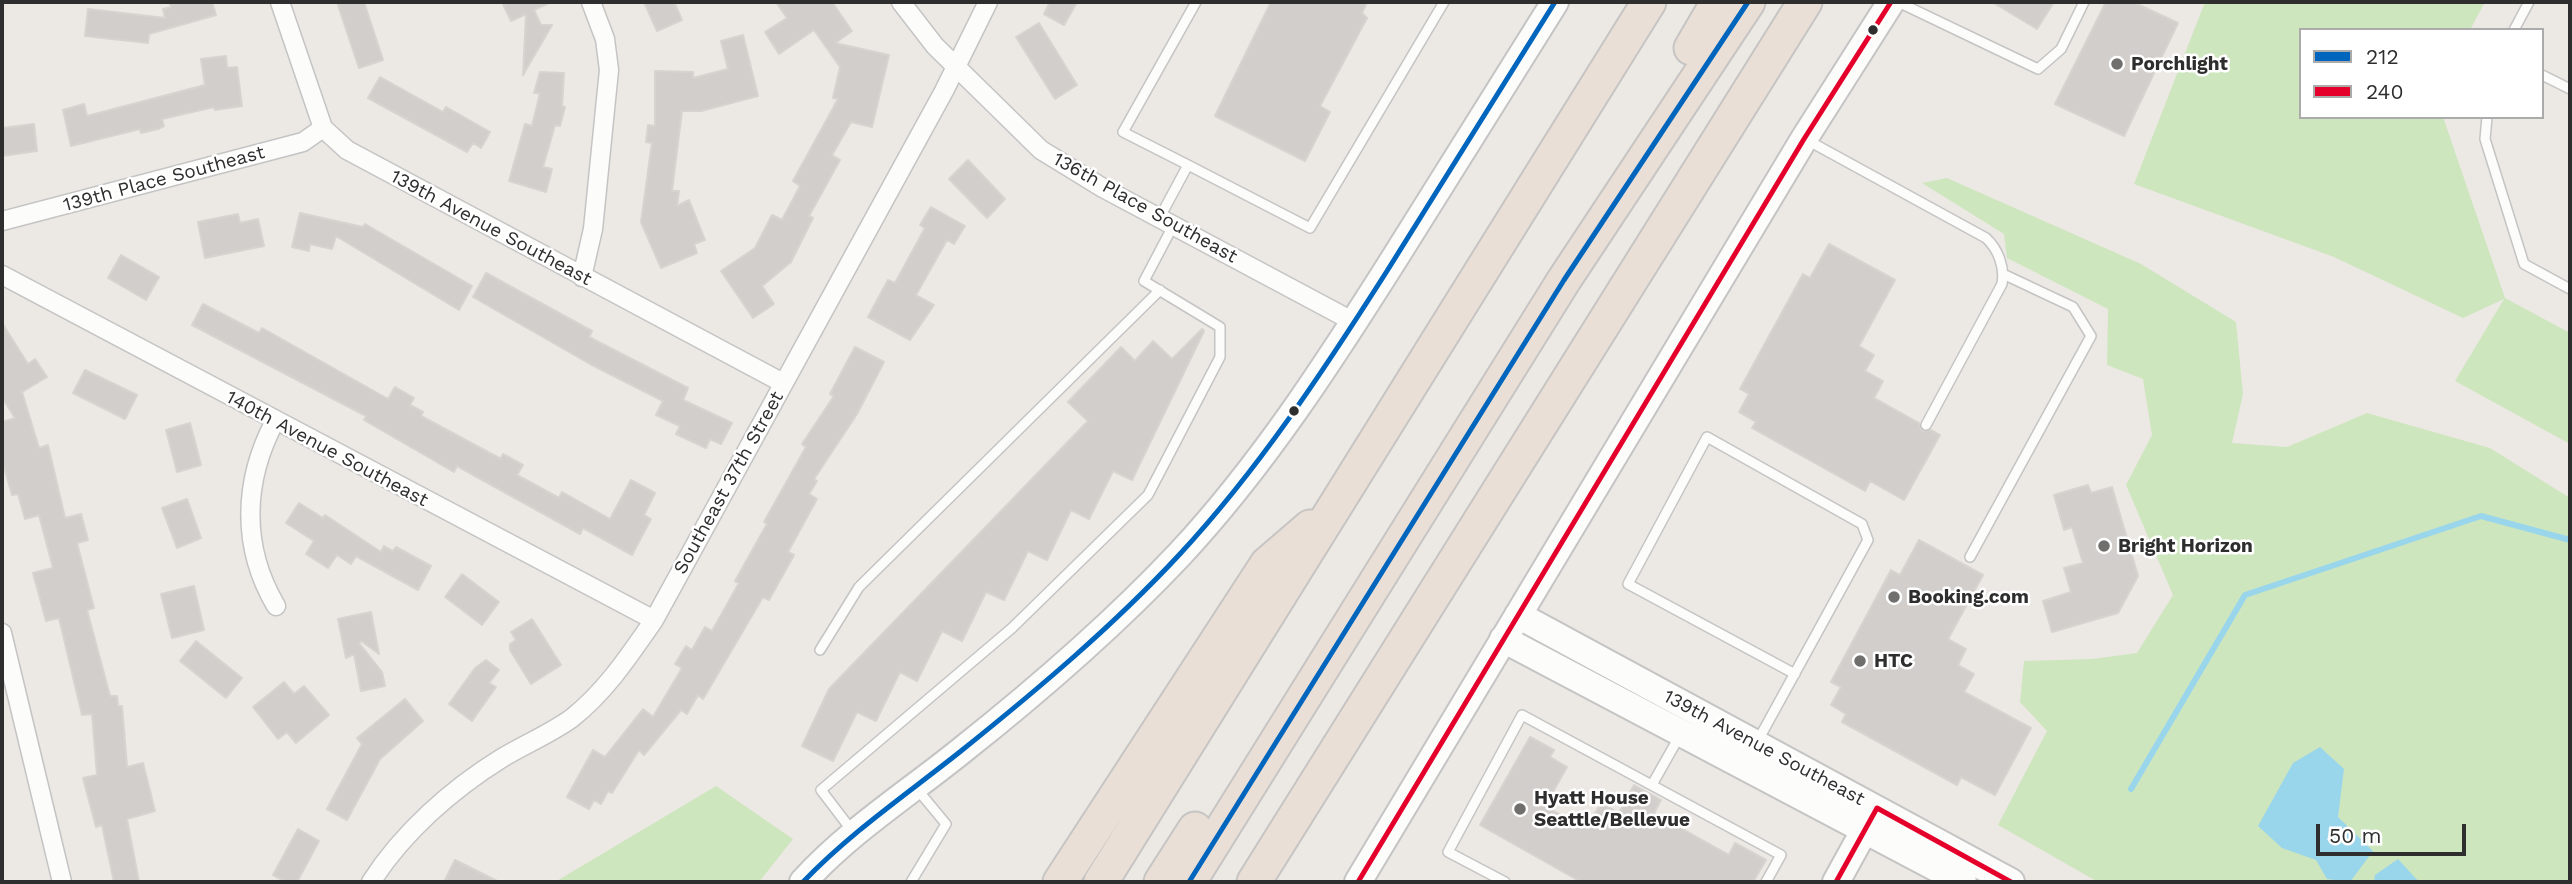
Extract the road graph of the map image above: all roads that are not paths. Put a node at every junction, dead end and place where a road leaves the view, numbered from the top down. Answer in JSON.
{"nodes":[{"id":1,"x":280,"y":2,"type":"edge"},
{"id":2,"x":591,"y":2,"type":"edge"},
{"id":3,"x":901,"y":2,"type":"edge"},
{"id":4,"x":988,"y":2,"type":"edge"},
{"id":5,"x":1196,"y":2,"type":"edge"},
{"id":6,"x":1444,"y":2,"type":"edge"},
{"id":7,"x":1555,"y":2,"type":"edge"},
{"id":8,"x":1649,"y":2,"type":"edge"},
{"id":9,"x":1718,"y":2,"type":"edge"},
{"id":10,"x":1748,"y":2,"type":"edge"},
{"id":11,"x":1805,"y":2,"type":"edge"},
{"id":12,"x":1891,"y":2,"type":"edge"},
{"id":13,"x":1898,"y":2,"type":"edge"},
{"id":14,"x":2084,"y":2,"type":"edge"},
{"id":15,"x":2529,"y":2,"type":"edge"},
{"id":16,"x":2515,"y":28,"type":"edge"},
{"id":17,"x":955,"y":66,"type":"junction"},
{"id":18,"x":2544,"y":76,"type":"edge"},
{"id":19,"x":2570,"y":89,"type":"edge"},
{"id":20,"x":2487,"y":119,"type":"edge"},
{"id":21,"x":323,"y":128,"type":"junction"},
{"id":22,"x":1804,"y":139,"type":"junction"},
{"id":23,"x":1188,"y":165,"type":"junction"},
{"id":24,"x":2,"y":221,"type":"edge"},
{"id":25,"x":1167,"y":221,"type":"junction"},
{"id":26,"x":2003,"y":274,"type":"junction"},
{"id":27,"x":2,"y":275,"type":"edge"},
{"id":28,"x":582,"y":277,"type":"junction"},
{"id":29,"x":2570,"y":289,"type":"edge"},
{"id":30,"x":1160,"y":290,"type":"junction"},
{"id":31,"x":1354,"y":322,"type":"junction"},
{"id":32,"x":783,"y":383,"type":"junction"},
{"id":33,"x":275,"y":421,"type":"junction"},
{"id":34,"x":1926,"y":425,"type":"dead end"},
{"id":35,"x":1335,"y":505,"type":"junction"},
{"id":36,"x":1970,"y":557,"type":"dead end"},
{"id":37,"x":276,"y":606,"type":"dead end"},
{"id":38,"x":1518,"y":615,"type":"junction"},
{"id":39,"x":654,"y":620,"type":"junction"},
{"id":40,"x":2,"y":633,"type":"edge"},
{"id":41,"x":1503,"y":639,"type":"junction"},
{"id":42,"x":821,"y":650,"type":"dead end"},
{"id":43,"x":1795,"y":674,"type":"junction"},
{"id":44,"x":9,"y":687,"type":"edge"},
{"id":45,"x":1682,"y":732,"type":"junction"},
{"id":46,"x":1750,"y":754,"type":"junction"},
{"id":47,"x":1653,"y":783,"type":"junction"},
{"id":48,"x":916,"y":787,"type":"junction"},
{"id":49,"x":1871,"y":819,"type":"junction"},
{"id":50,"x":856,"y":835,"type":"junction"},
{"id":51,"x":62,"y":882,"type":"edge"},
{"id":52,"x":371,"y":882,"type":"edge"},
{"id":53,"x":803,"y":882,"type":"edge"},
{"id":54,"x":911,"y":882,"type":"edge"},
{"id":55,"x":1060,"y":882,"type":"edge"},
{"id":56,"x":1101,"y":882,"type":"edge"},
{"id":57,"x":1161,"y":882,"type":"edge"},
{"id":58,"x":1189,"y":882,"type":"edge"},
{"id":59,"x":1254,"y":882,"type":"edge"},
{"id":60,"x":1358,"y":882,"type":"edge"},
{"id":61,"x":1505,"y":882,"type":"edge"},
{"id":62,"x":1766,"y":882,"type":"edge"},
{"id":63,"x":1836,"y":882,"type":"edge"},
{"id":64,"x":1962,"y":882,"type":"edge"},
{"id":65,"x":2011,"y":882,"type":"edge"}],
"edges":[{"from":1,"to":21,"type":"street","name":"139th Avenue Southeast"},
{"from":2,"to":28,"type":"street"},
{"from":3,"to":17,"type":"street","name":"136th Place Southeast"},
{"from":4,"to":17,"type":"street","name":"Southeast 37th Street"},
{"from":5,"to":23,"type":"lane"},
{"from":6,"to":23,"type":"lane"},
{"from":7,"to":31,"type":"main road"},
{"from":8,"to":35,"type":"highway"},
{"from":9,"to":57,"type":"highway"},
{"from":10,"to":58,"type":"highway"},
{"from":11,"to":59,"type":"highway"},
{"from":12,"to":22,"type":"main road"},
{"from":13,"to":14,"type":"lane"},
{"from":15,"to":16,"type":"lane"},
{"from":17,"to":25,"type":"street","name":"136th Place Southeast"},
{"from":17,"to":32,"type":"street","name":"Southeast 37th Street"},
{"from":18,"to":19,"type":"lane"},
{"from":20,"to":29,"type":"lane"},
{"from":21,"to":24,"type":"street","name":"139th Place Southeast"},
{"from":21,"to":28,"type":"street","name":"139th Avenue Southeast"},
{"from":22,"to":26,"type":"lane"},
{"from":22,"to":38,"type":"main road"},
{"from":23,"to":25,"type":"lane"},
{"from":25,"to":30,"type":"lane"},
{"from":25,"to":31,"type":"street","name":"136th Place Southeast"},
{"from":26,"to":34,"type":"lane"},
{"from":26,"to":36,"type":"lane"},
{"from":27,"to":33,"type":"street","name":"140th Avenue Southeast"},
{"from":28,"to":32,"type":"street","name":"139th Avenue Southeast"},
{"from":30,"to":42,"type":"lane"},
{"from":30,"to":50,"type":"lane"},
{"from":31,"to":48,"type":"main road"},
{"from":32,"to":39,"type":"street","name":"Southeast 37th Street"},
{"from":33,"to":37,"type":"street"},
{"from":33,"to":39,"type":"street","name":"140th Avenue Southeast"},
{"from":35,"to":55,"type":"highway"},
{"from":35,"to":56,"type":"highway"},
{"from":38,"to":41,"type":"main road"},
{"from":38,"to":46,"type":"main road","name":"139th Avenue Southeast"},
{"from":39,"to":52,"type":"street","name":"Southeast 37th Street"},
{"from":40,"to":44,"type":"street"},
{"from":41,"to":45,"type":"main road","name":"139th Avenue Southeast"},
{"from":41,"to":60,"type":"main road"},
{"from":43,"to":43,"type":"lane"},
{"from":43,"to":46,"type":"lane"},
{"from":44,"to":51,"type":"street"},
{"from":45,"to":46,"type":"main road","name":"139th Avenue Southeast"},
{"from":45,"to":47,"type":"lane"},
{"from":46,"to":49,"type":"main road","name":"139th Avenue Southeast"},
{"from":47,"to":61,"type":"lane"},
{"from":47,"to":62,"type":"lane"},
{"from":48,"to":50,"type":"main road"},
{"from":48,"to":54,"type":"lane"},
{"from":49,"to":63,"type":"main road"},
{"from":49,"to":64,"type":"main road","name":"139th Avenue Southeast"},
{"from":49,"to":65,"type":"main road","name":"139th Avenue Southeast"},
{"from":50,"to":53,"type":"main road"}]}
